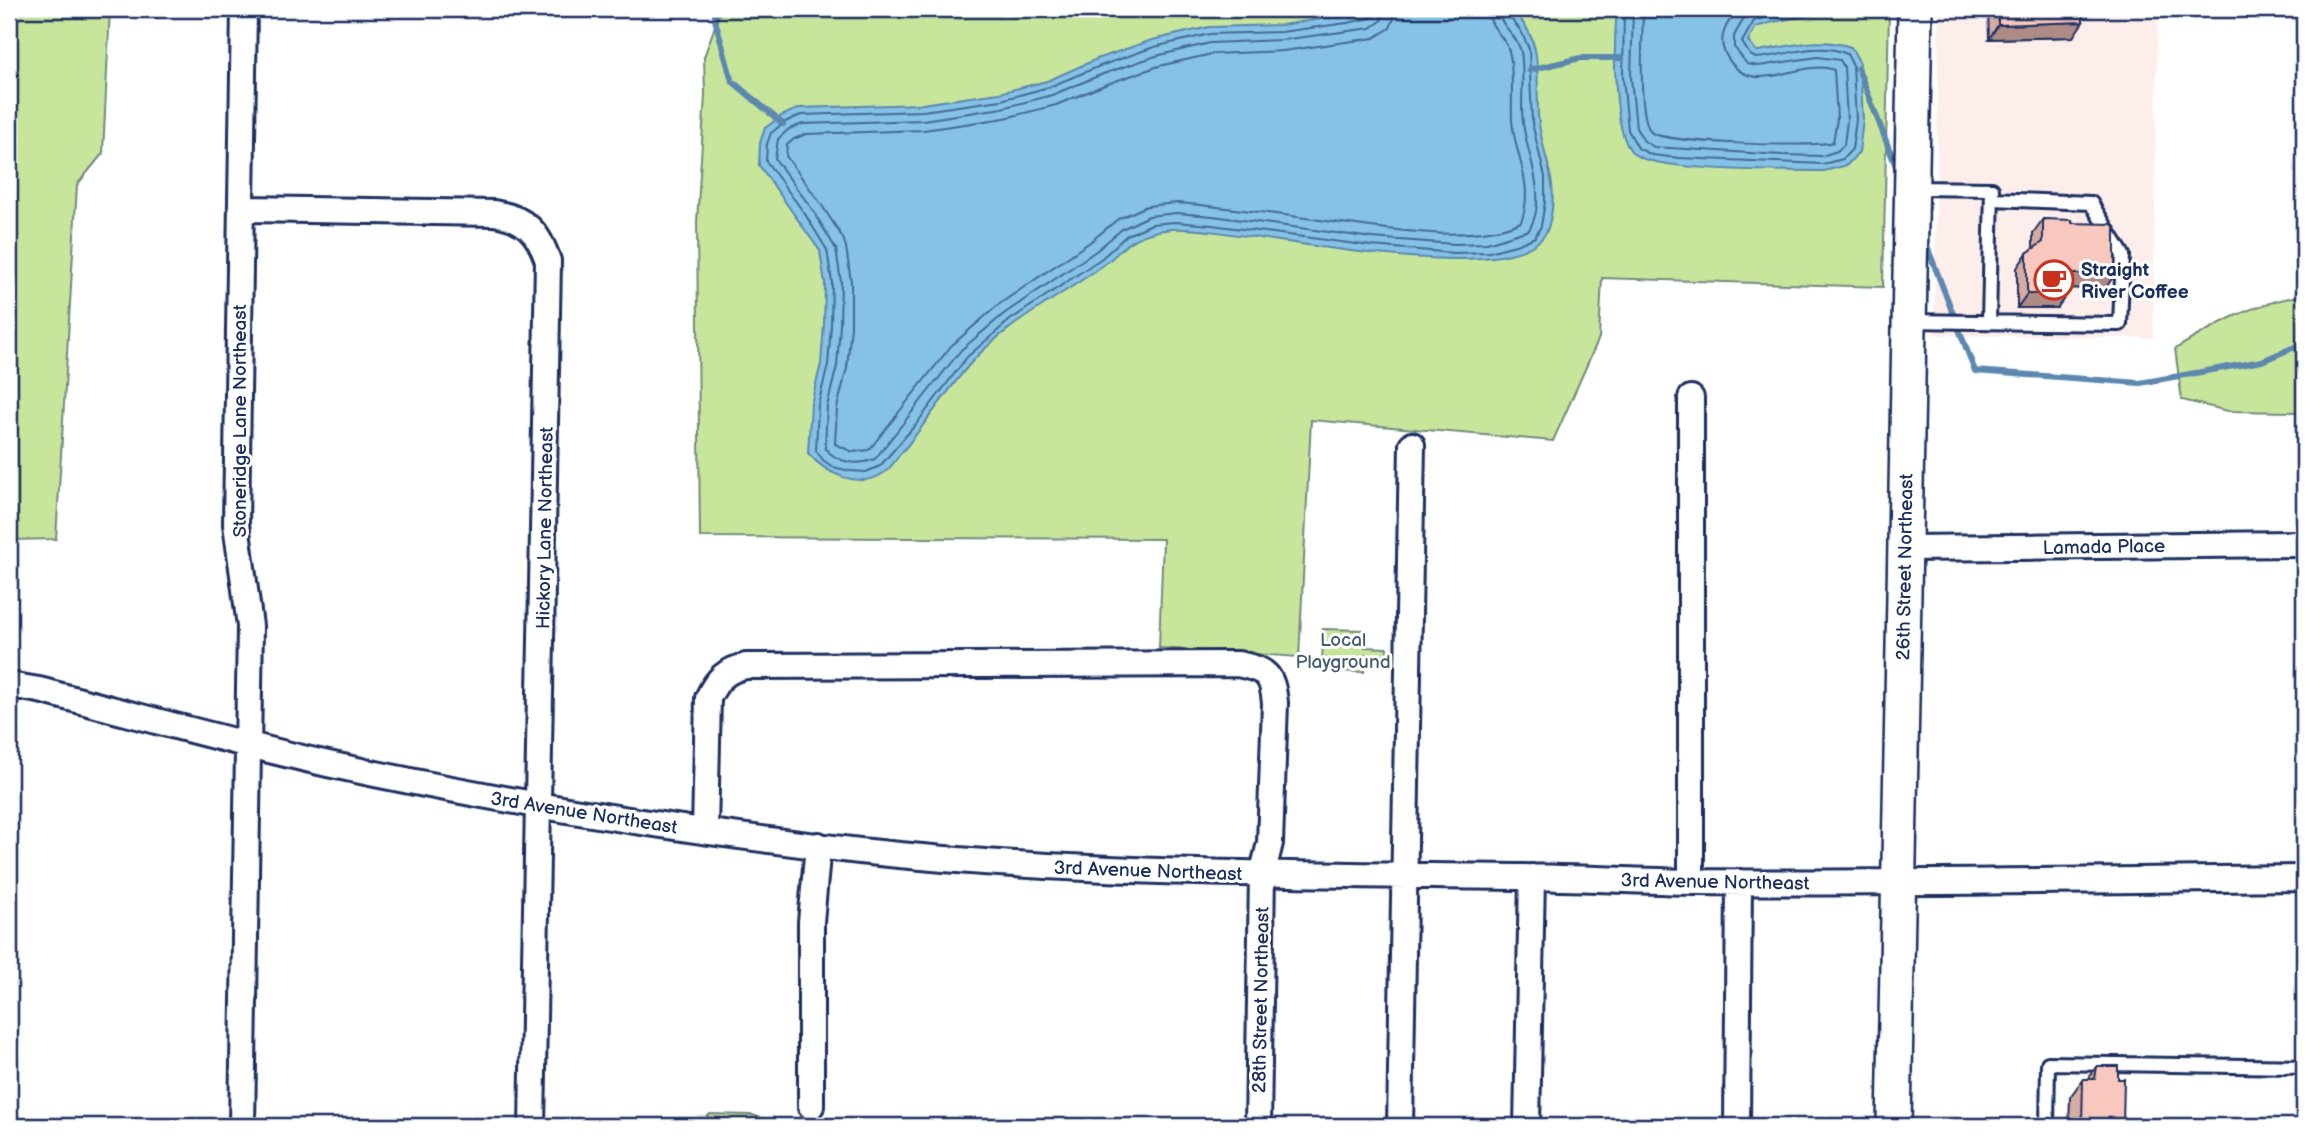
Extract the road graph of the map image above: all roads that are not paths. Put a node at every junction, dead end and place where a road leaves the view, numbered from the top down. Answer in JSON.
{"nodes":[{"id":1,"x":244,"y":9,"type":"edge"},
{"id":2,"x":1915,"y":9,"type":"edge"},
{"id":3,"x":1911,"y":188,"type":"junction"},
{"id":4,"x":1992,"y":198,"type":"junction"},
{"id":5,"x":241,"y":209,"type":"junction"},
{"id":6,"x":1909,"y":321,"type":"junction"},
{"id":7,"x":1989,"y":322,"type":"junction"},
{"id":8,"x":1691,"y":398,"type":"dead end"},
{"id":9,"x":1412,"y":445,"type":"dead end"},
{"id":10,"x":2304,"y":544,"type":"edge"},
{"id":11,"x":1905,"y":548,"type":"junction"},
{"id":12,"x":9,"y":685,"type":"edge"},
{"id":13,"x":249,"y":745,"type":"junction"},
{"id":14,"x":538,"y":805,"type":"junction"},
{"id":15,"x":705,"y":831,"type":"junction"},
{"id":16,"x":818,"y":845,"type":"junction"},
{"id":17,"x":1262,"y":875,"type":"junction"},
{"id":18,"x":1404,"y":876,"type":"junction"},
{"id":19,"x":1532,"y":877,"type":"junction"},
{"id":20,"x":2304,"y":878,"type":"edge"},
{"id":21,"x":1692,"y":882,"type":"junction"},
{"id":22,"x":1739,"y":882,"type":"junction"},
{"id":23,"x":1899,"y":883,"type":"junction"},
{"id":24,"x":2304,"y":1067,"type":"edge"},
{"id":25,"x":811,"y":1107,"type":"dead end"},
{"id":26,"x":243,"y":1126,"type":"edge"},
{"id":27,"x":532,"y":1126,"type":"edge"},
{"id":28,"x":1258,"y":1126,"type":"edge"},
{"id":29,"x":1400,"y":1126,"type":"edge"},
{"id":30,"x":1527,"y":1126,"type":"edge"},
{"id":31,"x":1737,"y":1126,"type":"edge"},
{"id":32,"x":1895,"y":1126,"type":"edge"},
{"id":33,"x":2047,"y":1126,"type":"edge"}],
"edges":[{"from":1,"to":5,"type":"street","name":"Stoneridge Lane Northeast"},
{"from":2,"to":3,"type":"main road","name":"26th Street Northeast"},
{"from":3,"to":4,"type":"lane"},
{"from":3,"to":6,"type":"main road","name":"26th Street Northeast"},
{"from":4,"to":7,"type":"lane"},
{"from":4,"to":7,"type":"lane"},
{"from":5,"to":13,"type":"street","name":"Stoneridge Lane Northeast"},
{"from":5,"to":14,"type":"street","name":"Hickory Lane Northeast"},
{"from":6,"to":7,"type":"lane"},
{"from":6,"to":11,"type":"main road","name":"26th Street Northeast"},
{"from":8,"to":21,"type":"street"},
{"from":9,"to":18,"type":"street"},
{"from":10,"to":11,"type":"street","name":"Lamada Place"},
{"from":11,"to":23,"type":"main road","name":"26th Street Northeast"},
{"from":12,"to":13,"type":"street","name":"3rd Avenue Northeast"},
{"from":13,"to":14,"type":"street","name":"3rd Avenue Northeast"},
{"from":13,"to":26,"type":"street","name":"Stoneridge Lane Northeast"},
{"from":14,"to":15,"type":"street","name":"3rd Avenue Northeast"},
{"from":14,"to":27,"type":"street","name":"Hickory Lane Northeast"},
{"from":15,"to":16,"type":"street","name":"3rd Avenue Northeast"},
{"from":15,"to":17,"type":"street","name":"28th Street Northeast"},
{"from":16,"to":17,"type":"street","name":"3rd Avenue Northeast"},
{"from":16,"to":25,"type":"street"},
{"from":17,"to":18,"type":"street","name":"3rd Avenue Northeast"},
{"from":17,"to":28,"type":"street","name":"28th Street Northeast"},
{"from":18,"to":19,"type":"street","name":"3rd Avenue Northeast"},
{"from":18,"to":29,"type":"street"},
{"from":19,"to":21,"type":"street","name":"3rd Avenue Northeast"},
{"from":19,"to":30,"type":"street"},
{"from":20,"to":23,"type":"street","name":"3rd Avenue Northeast"},
{"from":21,"to":22,"type":"street","name":"3rd Avenue Northeast"},
{"from":22,"to":23,"type":"street","name":"3rd Avenue Northeast"},
{"from":22,"to":31,"type":"street"},
{"from":23,"to":32,"type":"main road","name":"26th Street Northeast"},
{"from":24,"to":33,"type":"lane"}]}
